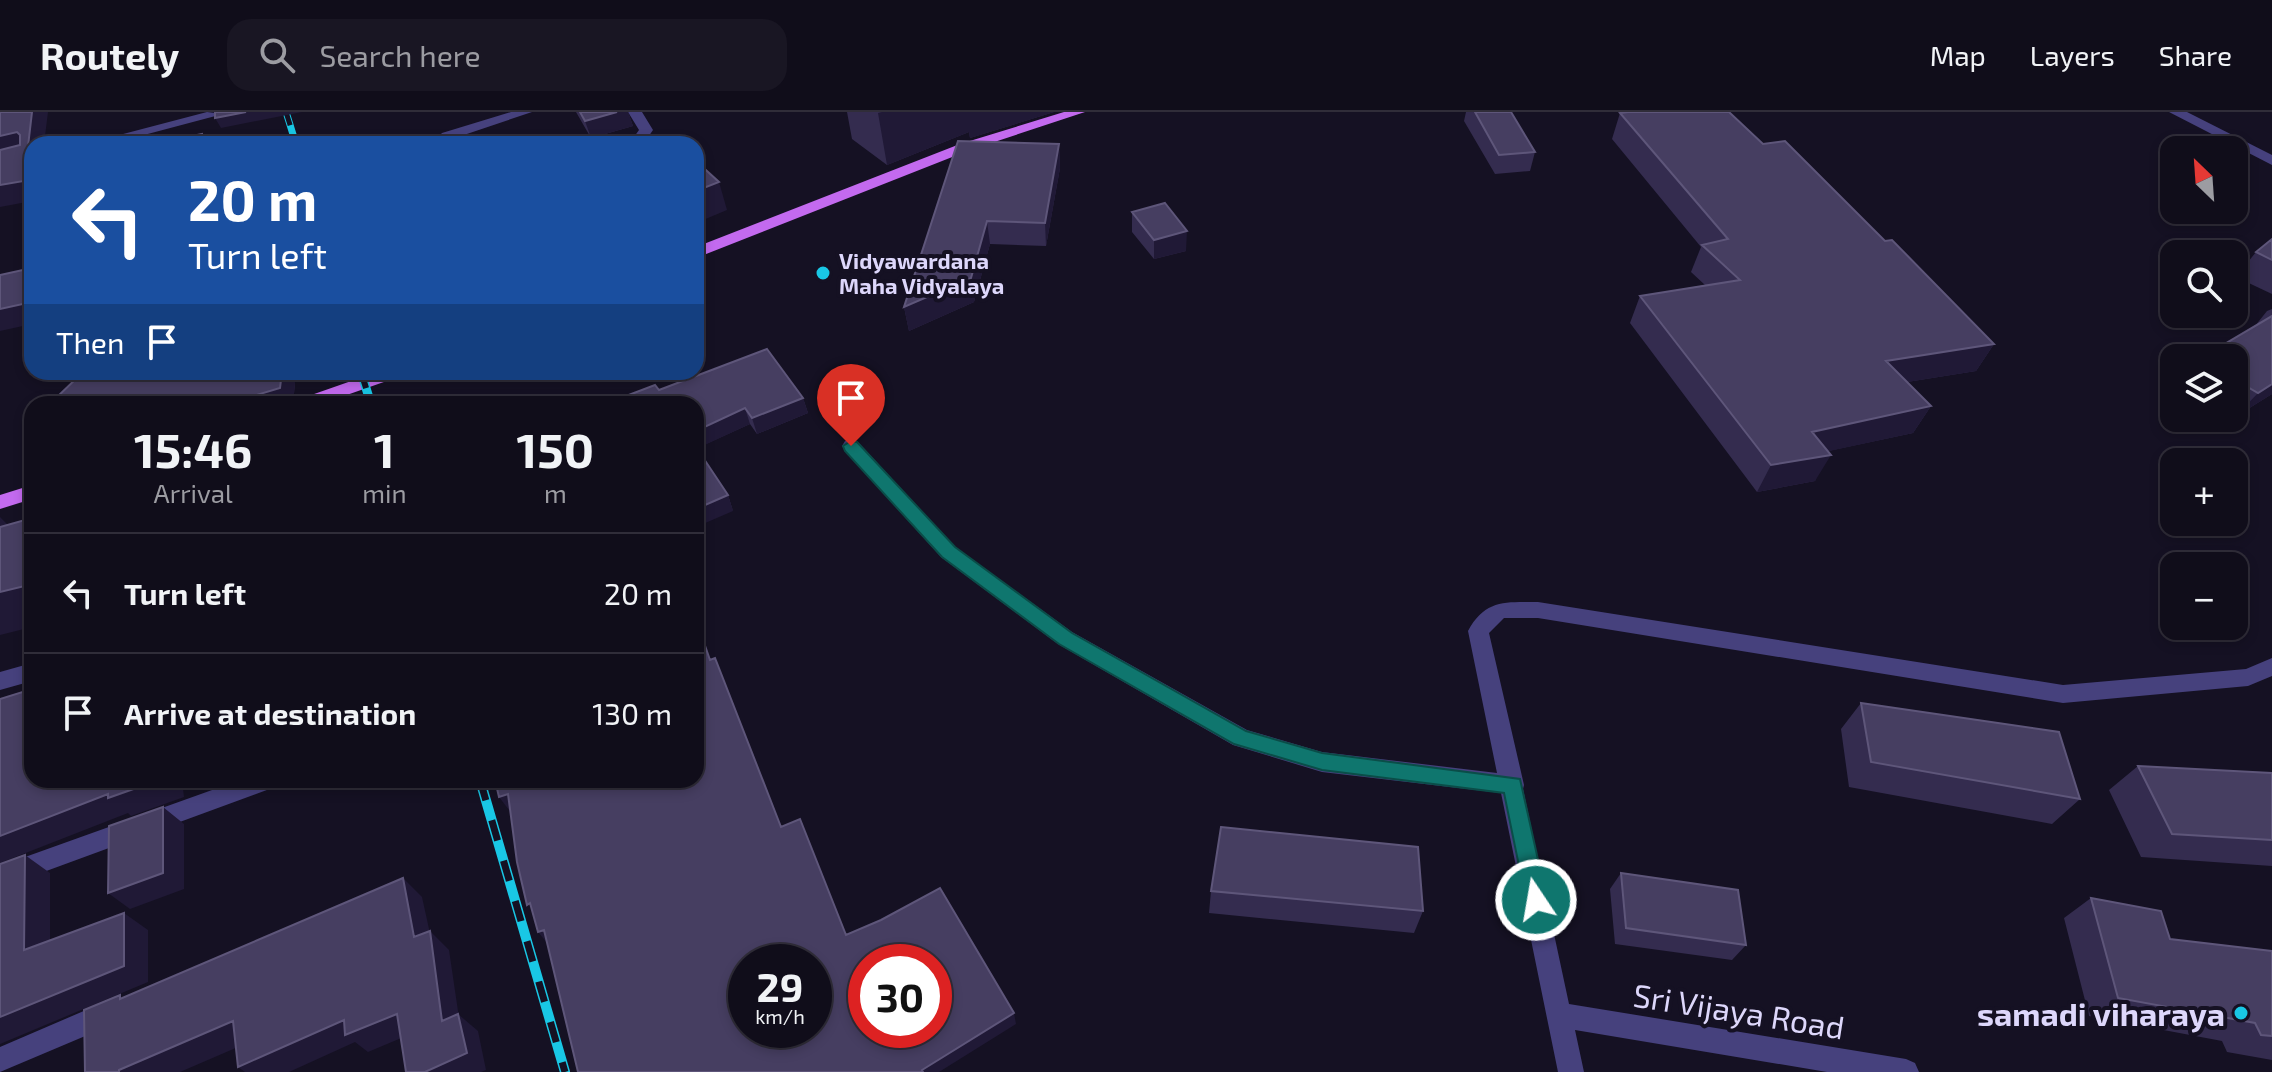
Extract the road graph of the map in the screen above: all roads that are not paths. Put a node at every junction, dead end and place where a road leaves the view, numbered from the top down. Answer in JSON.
{"nodes":[{"id":1,"x":525,"y":112,"type":"edge"},
{"id":2,"x":635,"y":112,"type":"edge"},
{"id":3,"x":1078,"y":112,"type":"edge"},
{"id":4,"x":2176,"y":112,"type":"edge"},
{"id":5,"x":216,"y":114,"type":"edge"},
{"id":6,"x":125,"y":136,"type":"edge"},
{"id":7,"x":447,"y":136,"type":"edge"},
{"id":8,"x":642,"y":136,"type":"edge"},
{"id":9,"x":2272,"y":161,"type":"edge"},
{"id":10,"x":704,"y":250,"type":"edge"},
{"id":11,"x":372,"y":380,"type":"edge"},
{"id":12,"x":326,"y":396,"type":"edge"},
{"id":13,"x":851,"y":446,"type":"dead end"},
{"id":14,"x":24,"y":494,"type":"edge"},
{"id":15,"x":0,"y":502,"type":"edge"},
{"id":16,"x":2272,"y":667,"type":"edge"},
{"id":17,"x":24,"y":674,"type":"edge"},
{"id":18,"x":0,"y":681,"type":"edge"},
{"id":19,"x":1513,"y":785,"type":"junction"},
{"id":20,"x":245,"y":788,"type":"edge"},
{"id":21,"x":0,"y":877,"type":"edge"},
{"id":22,"x":129,"y":1005,"type":"edge"},
{"id":23,"x":1560,"y":1015,"type":"junction"},
{"id":24,"x":0,"y":1060,"type":"edge"},
{"id":25,"x":1571,"y":1072,"type":"edge"},
{"id":26,"x":1906,"y":1072,"type":"edge"}],
"edges":[{"from":1,"to":7,"type":"street"},
{"from":2,"to":8,"type":"street"},
{"from":3,"to":10,"type":"main road"},
{"from":4,"to":9,"type":"street"},
{"from":5,"to":6,"type":"street"},
{"from":11,"to":12,"type":"main road"},
{"from":13,"to":19,"type":"street"},
{"from":14,"to":15,"type":"main road"},
{"from":16,"to":19,"type":"street"},
{"from":17,"to":18,"type":"street"},
{"from":19,"to":23,"type":"street"},
{"from":20,"to":21,"type":"street"},
{"from":22,"to":24,"type":"street"},
{"from":23,"to":25,"type":"street"},
{"from":23,"to":26,"type":"street","name":"Sri Vijaya Road"}]}
